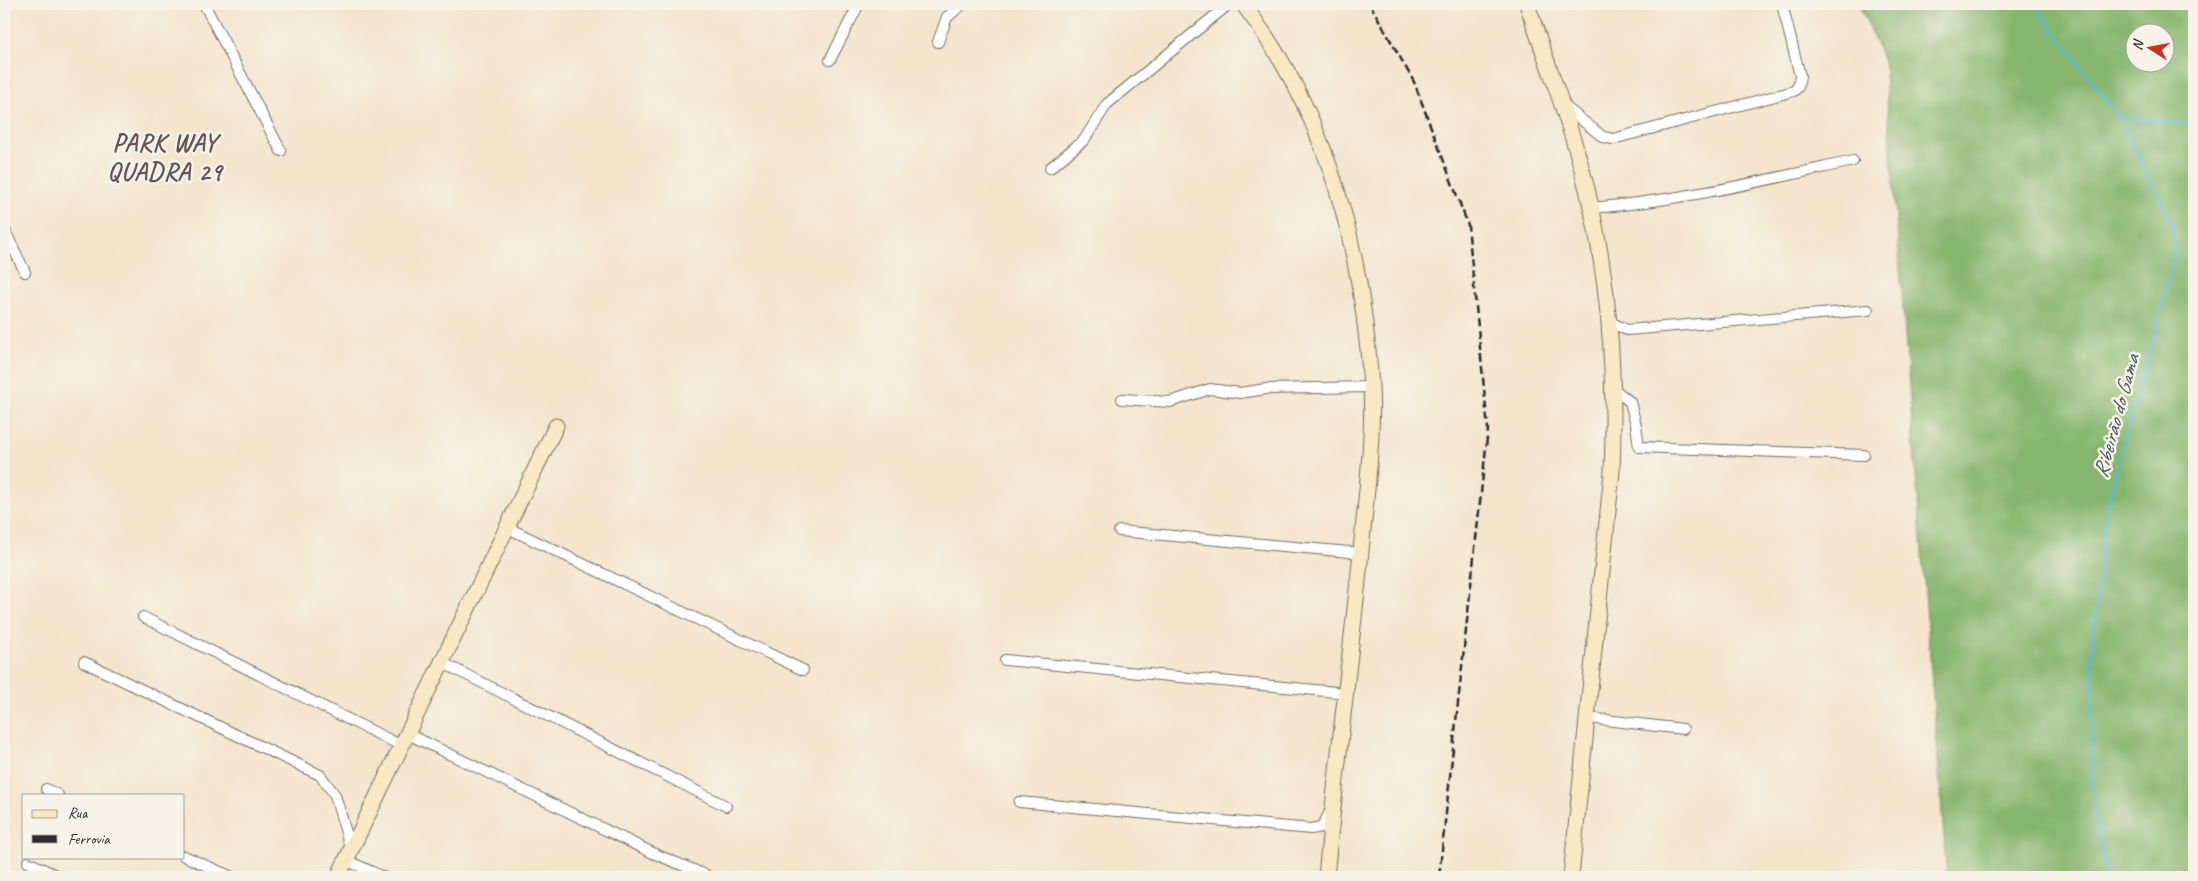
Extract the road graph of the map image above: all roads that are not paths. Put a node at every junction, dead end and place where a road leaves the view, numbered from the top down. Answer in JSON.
{"nodes":[{"id":1,"x":204,"y":4,"type":"edge"},
{"id":2,"x":860,"y":4,"type":"edge"},
{"id":3,"x":963,"y":4,"type":"edge"},
{"id":4,"x":1229,"y":4,"type":"edge"},
{"id":5,"x":1244,"y":4,"type":"edge"},
{"id":6,"x":1527,"y":4,"type":"edge"},
{"id":7,"x":1782,"y":4,"type":"edge"},
{"id":8,"x":938,"y":42,"type":"dead end"},
{"id":9,"x":830,"y":60,"type":"dead end"},
{"id":10,"x":1561,"y":103,"type":"junction"},
{"id":11,"x":281,"y":151,"type":"dead end"},
{"id":12,"x":1853,"y":161,"type":"dead end"},
{"id":13,"x":1050,"y":168,"type":"dead end"},
{"id":14,"x":1591,"y":208,"type":"junction"},
{"id":15,"x":4,"y":229,"type":"edge"},
{"id":16,"x":25,"y":272,"type":"dead end"},
{"id":17,"x":1868,"y":310,"type":"dead end"},
{"id":18,"x":1610,"y":322,"type":"junction"},
{"id":19,"x":1628,"y":330,"type":"junction"},
{"id":20,"x":1612,"y":343,"type":"junction"},
{"id":21,"x":1371,"y":387,"type":"junction"},
{"id":22,"x":1614,"y":388,"type":"junction"},
{"id":23,"x":1122,"y":399,"type":"dead end"},
{"id":24,"x":556,"y":426,"type":"dead end"},
{"id":25,"x":1864,"y":455,"type":"dead end"},
{"id":26,"x":508,"y":528,"type":"junction"},
{"id":27,"x":1119,"y":531,"type":"dead end"},
{"id":28,"x":1360,"y":553,"type":"junction"},
{"id":29,"x":143,"y":617,"type":"dead end"},
{"id":30,"x":1005,"y":660,"type":"dead end"},
{"id":31,"x":84,"y":662,"type":"dead end"},
{"id":32,"x":441,"y":662,"type":"junction"},
{"id":33,"x":802,"y":670,"type":"dead end"},
{"id":34,"x":1346,"y":694,"type":"junction"},
{"id":35,"x":1588,"y":718,"type":"junction"},
{"id":36,"x":1683,"y":729,"type":"dead end"},
{"id":37,"x":403,"y":739,"type":"junction"},
{"id":38,"x":46,"y":789,"type":"dead end"},
{"id":39,"x":56,"y":794,"type":"edge"},
{"id":40,"x":1334,"y":801,"type":"junction"},
{"id":41,"x":1019,"y":802,"type":"dead end"},
{"id":42,"x":726,"y":806,"type":"dead end"},
{"id":43,"x":348,"y":855,"type":"junction"},
{"id":44,"x":185,"y":856,"type":"edge"},
{"id":45,"x":28,"y":862,"type":"dead end"},
{"id":46,"x":706,"y":875,"type":"dead end"},
{"id":47,"x":60,"y":877,"type":"edge"},
{"id":48,"x":232,"y":877,"type":"edge"},
{"id":49,"x":338,"y":877,"type":"edge"},
{"id":50,"x":383,"y":877,"type":"edge"},
{"id":51,"x":1326,"y":877,"type":"edge"},
{"id":52,"x":1572,"y":877,"type":"edge"}],
"edges":[{"from":1,"to":11,"type":"street"},
{"from":2,"to":9,"type":"street"},
{"from":3,"to":8,"type":"street"},
{"from":4,"to":13,"type":"street"},
{"from":5,"to":21,"type":"street"},
{"from":6,"to":10,"type":"street"},
{"from":7,"to":10,"type":"street"},
{"from":10,"to":14,"type":"street"},
{"from":12,"to":14,"type":"street"},
{"from":14,"to":18,"type":"street"},
{"from":15,"to":16,"type":"street"},
{"from":17,"to":19,"type":"street"},
{"from":18,"to":19,"type":"street"},
{"from":18,"to":20,"type":"street"},
{"from":19,"to":20,"type":"street"},
{"from":20,"to":22,"type":"street"},
{"from":21,"to":23,"type":"street"},
{"from":21,"to":28,"type":"street"},
{"from":22,"to":25,"type":"street"},
{"from":22,"to":35,"type":"street"},
{"from":24,"to":26,"type":"street"},
{"from":26,"to":32,"type":"street"},
{"from":26,"to":33,"type":"street"},
{"from":27,"to":28,"type":"street"},
{"from":28,"to":34,"type":"street"},
{"from":29,"to":37,"type":"street"},
{"from":30,"to":34,"type":"street"},
{"from":31,"to":43,"type":"street"},
{"from":32,"to":37,"type":"street"},
{"from":32,"to":42,"type":"street"},
{"from":34,"to":40,"type":"street"},
{"from":35,"to":36,"type":"street"},
{"from":35,"to":52,"type":"street"},
{"from":37,"to":43,"type":"street"},
{"from":37,"to":46,"type":"street"},
{"from":38,"to":39,"type":"street"},
{"from":40,"to":41,"type":"street"},
{"from":40,"to":51,"type":"street"},
{"from":43,"to":49,"type":"street"},
{"from":43,"to":50,"type":"street"},
{"from":44,"to":48,"type":"street"},
{"from":45,"to":47,"type":"street"}]}
